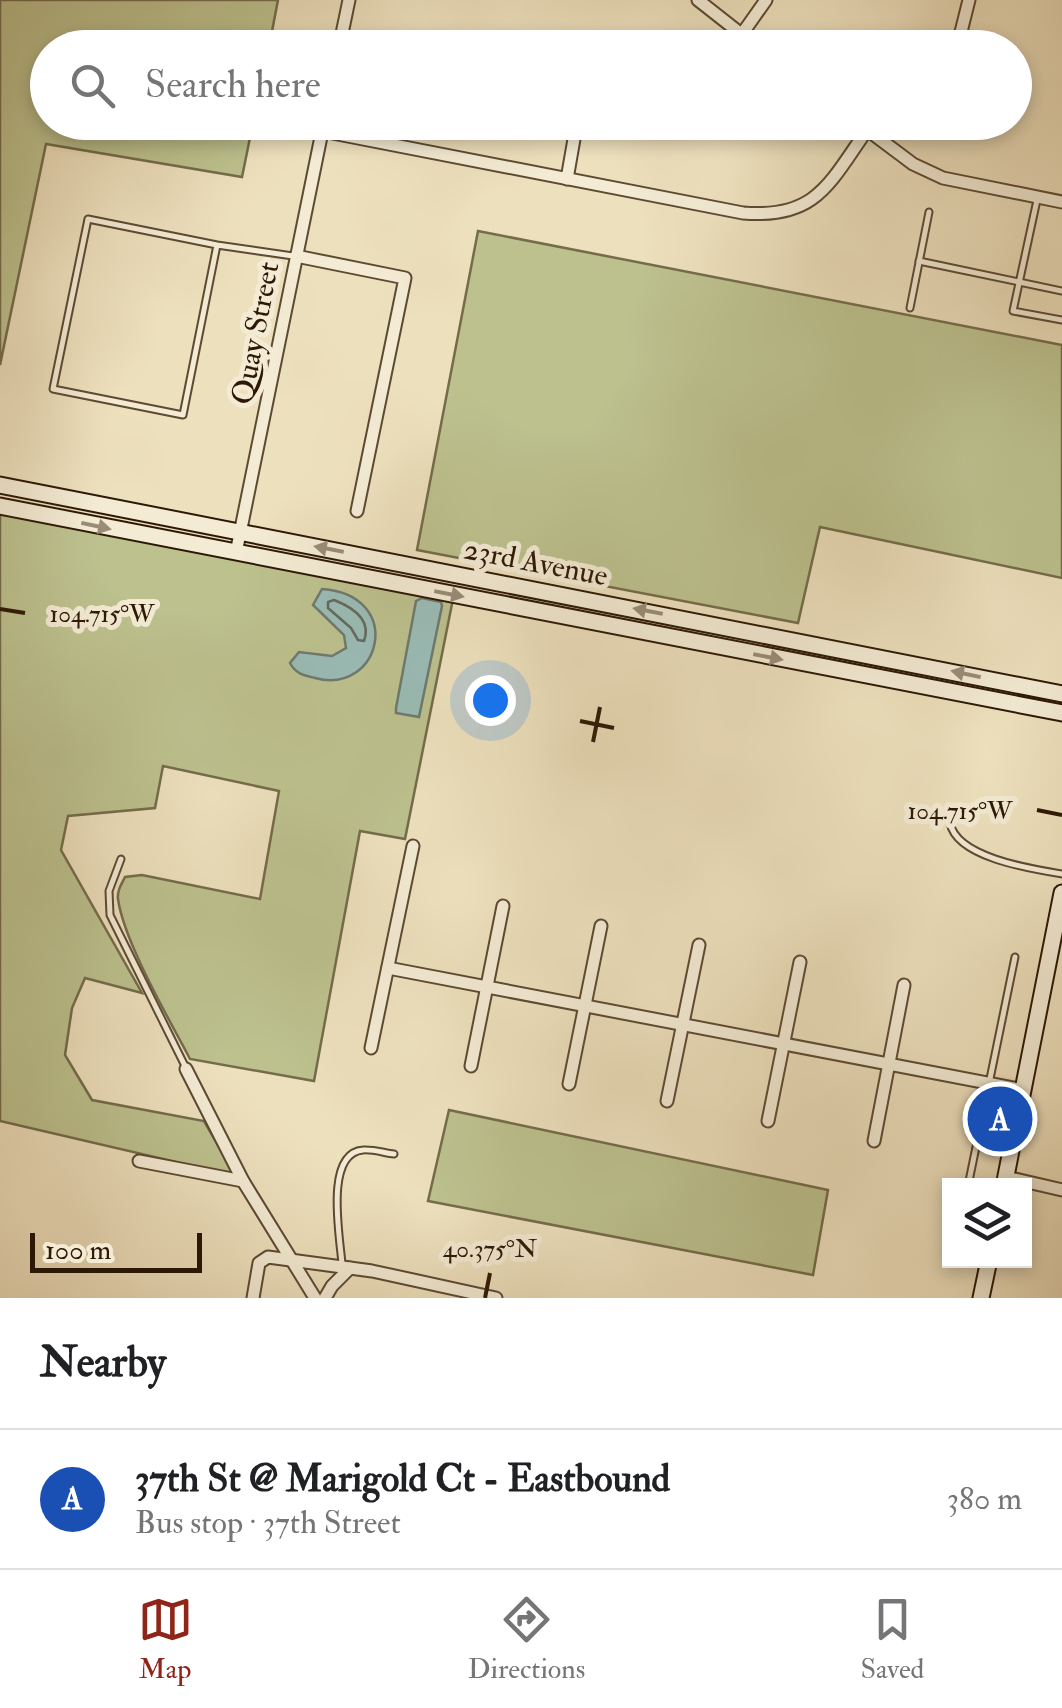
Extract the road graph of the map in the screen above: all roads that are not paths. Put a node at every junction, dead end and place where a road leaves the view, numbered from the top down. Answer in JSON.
{"nodes":[{"id":1,"x":349,"y":0,"type":"edge"},
{"id":2,"x":698,"y":0,"type":"edge"},
{"id":3,"x":766,"y":0,"type":"edge"},
{"id":4,"x":968,"y":0,"type":"edge"},
{"id":5,"x":343,"y":30,"type":"edge"},
{"id":6,"x":737,"y":30,"type":"edge"},
{"id":7,"x":745,"y":30,"type":"edge"},
{"id":8,"x":961,"y":30,"type":"edge"},
{"id":9,"x":320,"y":140,"type":"edge"},
{"id":10,"x":384,"y":140,"type":"edge"},
{"id":11,"x":574,"y":140,"type":"edge"},
{"id":12,"x":852,"y":140,"type":"edge"},
{"id":13,"x":881,"y":140,"type":"edge"},
{"id":14,"x":566,"y":179,"type":"junction"},
{"id":15,"x":1037,"y":197,"type":"junction"},
{"id":16,"x":1062,"y":202,"type":"edge"},
{"id":17,"x":929,"y":212,"type":"dead end"},
{"id":18,"x":217,"y":245,"type":"junction"},
{"id":19,"x":296,"y":256,"type":"junction"},
{"id":20,"x":919,"y":262,"type":"junction"},
{"id":21,"x":1020,"y":282,"type":"junction"},
{"id":22,"x":1062,"y":291,"type":"edge"},
{"id":23,"x":910,"y":308,"type":"dead end"},
{"id":24,"x":1062,"y":320,"type":"edge"},
{"id":25,"x":0,"y":485,"type":"edge"},
{"id":26,"x":0,"y":506,"type":"edge"},
{"id":27,"x":358,"y":511,"type":"dead end"},
{"id":28,"x":241,"y":533,"type":"junction"},
{"id":29,"x":236,"y":553,"type":"junction"},
{"id":30,"x":1062,"y":694,"type":"edge"},
{"id":31,"x":1062,"y":713,"type":"edge"},
{"id":32,"x":950,"y":824,"type":"dead end"},
{"id":33,"x":413,"y":846,"type":"dead end"},
{"id":34,"x":121,"y":859,"type":"dead end"},
{"id":35,"x":1062,"y":874,"type":"edge"},
{"id":36,"x":1062,"y":893,"type":"edge"},
{"id":37,"x":504,"y":906,"type":"dead end"},
{"id":38,"x":601,"y":926,"type":"dead end"},
{"id":39,"x":1058,"y":930,"type":"edge"},
{"id":40,"x":699,"y":945,"type":"dead end"},
{"id":41,"x":1015,"y":957,"type":"dead end"},
{"id":42,"x":800,"y":962,"type":"dead end"},
{"id":43,"x":388,"y":968,"type":"junction"},
{"id":44,"x":904,"y":985,"type":"dead end"},
{"id":45,"x":487,"y":987,"type":"junction"},
{"id":46,"x":584,"y":1006,"type":"junction"},
{"id":47,"x":683,"y":1024,"type":"junction"},
{"id":48,"x":784,"y":1044,"type":"junction"},
{"id":49,"x":372,"y":1048,"type":"dead end"},
{"id":50,"x":888,"y":1064,"type":"junction"},
{"id":51,"x":472,"y":1066,"type":"dead end"},
{"id":52,"x":186,"y":1069,"type":"joint"},
{"id":53,"x":568,"y":1084,"type":"dead end"},
{"id":54,"x":989,"y":1084,"type":"junction"},
{"id":55,"x":1024,"y":1090,"type":"junction"},
{"id":56,"x":667,"y":1101,"type":"dead end"},
{"id":57,"x":768,"y":1121,"type":"dead end"},
{"id":58,"x":874,"y":1141,"type":"dead end"},
{"id":59,"x":394,"y":1154,"type":"dead end"},
{"id":60,"x":139,"y":1160,"type":"dead end"},
{"id":61,"x":970,"y":1178,"type":"edge"},
{"id":62,"x":1006,"y":1178,"type":"edge"},
{"id":63,"x":243,"y":1182,"type":"junction"},
{"id":64,"x":1032,"y":1185,"type":"edge"},
{"id":65,"x":1062,"y":1190,"type":"edge"},
{"id":66,"x":291,"y":1260,"type":"junction"},
{"id":67,"x":346,"y":1267,"type":"junction"},
{"id":68,"x":987,"y":1268,"type":"edge"},
{"id":69,"x":253,"y":1298,"type":"edge"},
{"id":70,"x":315,"y":1298,"type":"edge"},
{"id":71,"x":325,"y":1298,"type":"edge"},
{"id":72,"x":496,"y":1298,"type":"edge"},
{"id":73,"x":981,"y":1298,"type":"edge"}],
"edges":[{"from":1,"to":5,"type":"street"},
{"from":2,"to":6,"type":"street"},
{"from":3,"to":7,"type":"street"},
{"from":4,"to":8,"type":"street"},
{"from":9,"to":19,"type":"street","name":"Quay Street"},
{"from":10,"to":14,"type":"street"},
{"from":11,"to":14,"type":"street"},
{"from":12,"to":14,"type":"street"},
{"from":13,"to":15,"type":"street"},
{"from":15,"to":16,"type":"street"},
{"from":15,"to":21,"type":"lane"},
{"from":17,"to":20,"type":"lane"},
{"from":18,"to":18,"type":"lane"},
{"from":18,"to":19,"type":"lane"},
{"from":19,"to":27,"type":"street"},
{"from":19,"to":28,"type":"street","name":"Quay Street"},
{"from":20,"to":21,"type":"lane"},
{"from":20,"to":23,"type":"lane"},
{"from":21,"to":22,"type":"lane"},
{"from":21,"to":24,"type":"lane"},
{"from":25,"to":28,"type":"main road","name":"23rd Avenue"},
{"from":26,"to":29,"type":"main road","name":"23rd Avenue","one_way":true},
{"from":28,"to":29,"type":"street","name":"Quay Street"},
{"from":30,"to":28,"type":"main road","name":"23rd Avenue","one_way":true},
{"from":29,"to":31,"type":"main road","name":"23rd Avenue","one_way":true},
{"from":32,"to":35,"type":"lane"},
{"from":33,"to":43,"type":"street"},
{"from":34,"to":52,"type":"lane"},
{"from":36,"to":39,"type":"main road"},
{"from":37,"to":45,"type":"street"},
{"from":38,"to":46,"type":"street"},
{"from":39,"to":55,"type":"main road"},
{"from":40,"to":47,"type":"street"},
{"from":41,"to":54,"type":"lane"},
{"from":42,"to":48,"type":"street"},
{"from":43,"to":45,"type":"street"},
{"from":43,"to":49,"type":"street"},
{"from":44,"to":50,"type":"street"},
{"from":45,"to":46,"type":"street"},
{"from":45,"to":51,"type":"street"},
{"from":46,"to":47,"type":"street"},
{"from":46,"to":53,"type":"street"},
{"from":47,"to":48,"type":"street"},
{"from":47,"to":56,"type":"street"},
{"from":48,"to":50,"type":"street"},
{"from":48,"to":57,"type":"street"},
{"from":50,"to":54,"type":"street"},
{"from":50,"to":58,"type":"street"},
{"from":52,"to":63,"type":"street"},
{"from":54,"to":55,"type":"street"},
{"from":54,"to":61,"type":"lane"},
{"from":55,"to":62,"type":"main road"},
{"from":59,"to":67,"type":"lane"},
{"from":60,"to":63,"type":"street"},
{"from":63,"to":66,"type":"street"},
{"from":64,"to":65,"type":"street"},
{"from":66,"to":67,"type":"street"},
{"from":66,"to":69,"type":"street"},
{"from":66,"to":70,"type":"street"},
{"from":67,"to":71,"type":"street"},
{"from":67,"to":72,"type":"street"},
{"from":68,"to":73,"type":"main road"}]}
